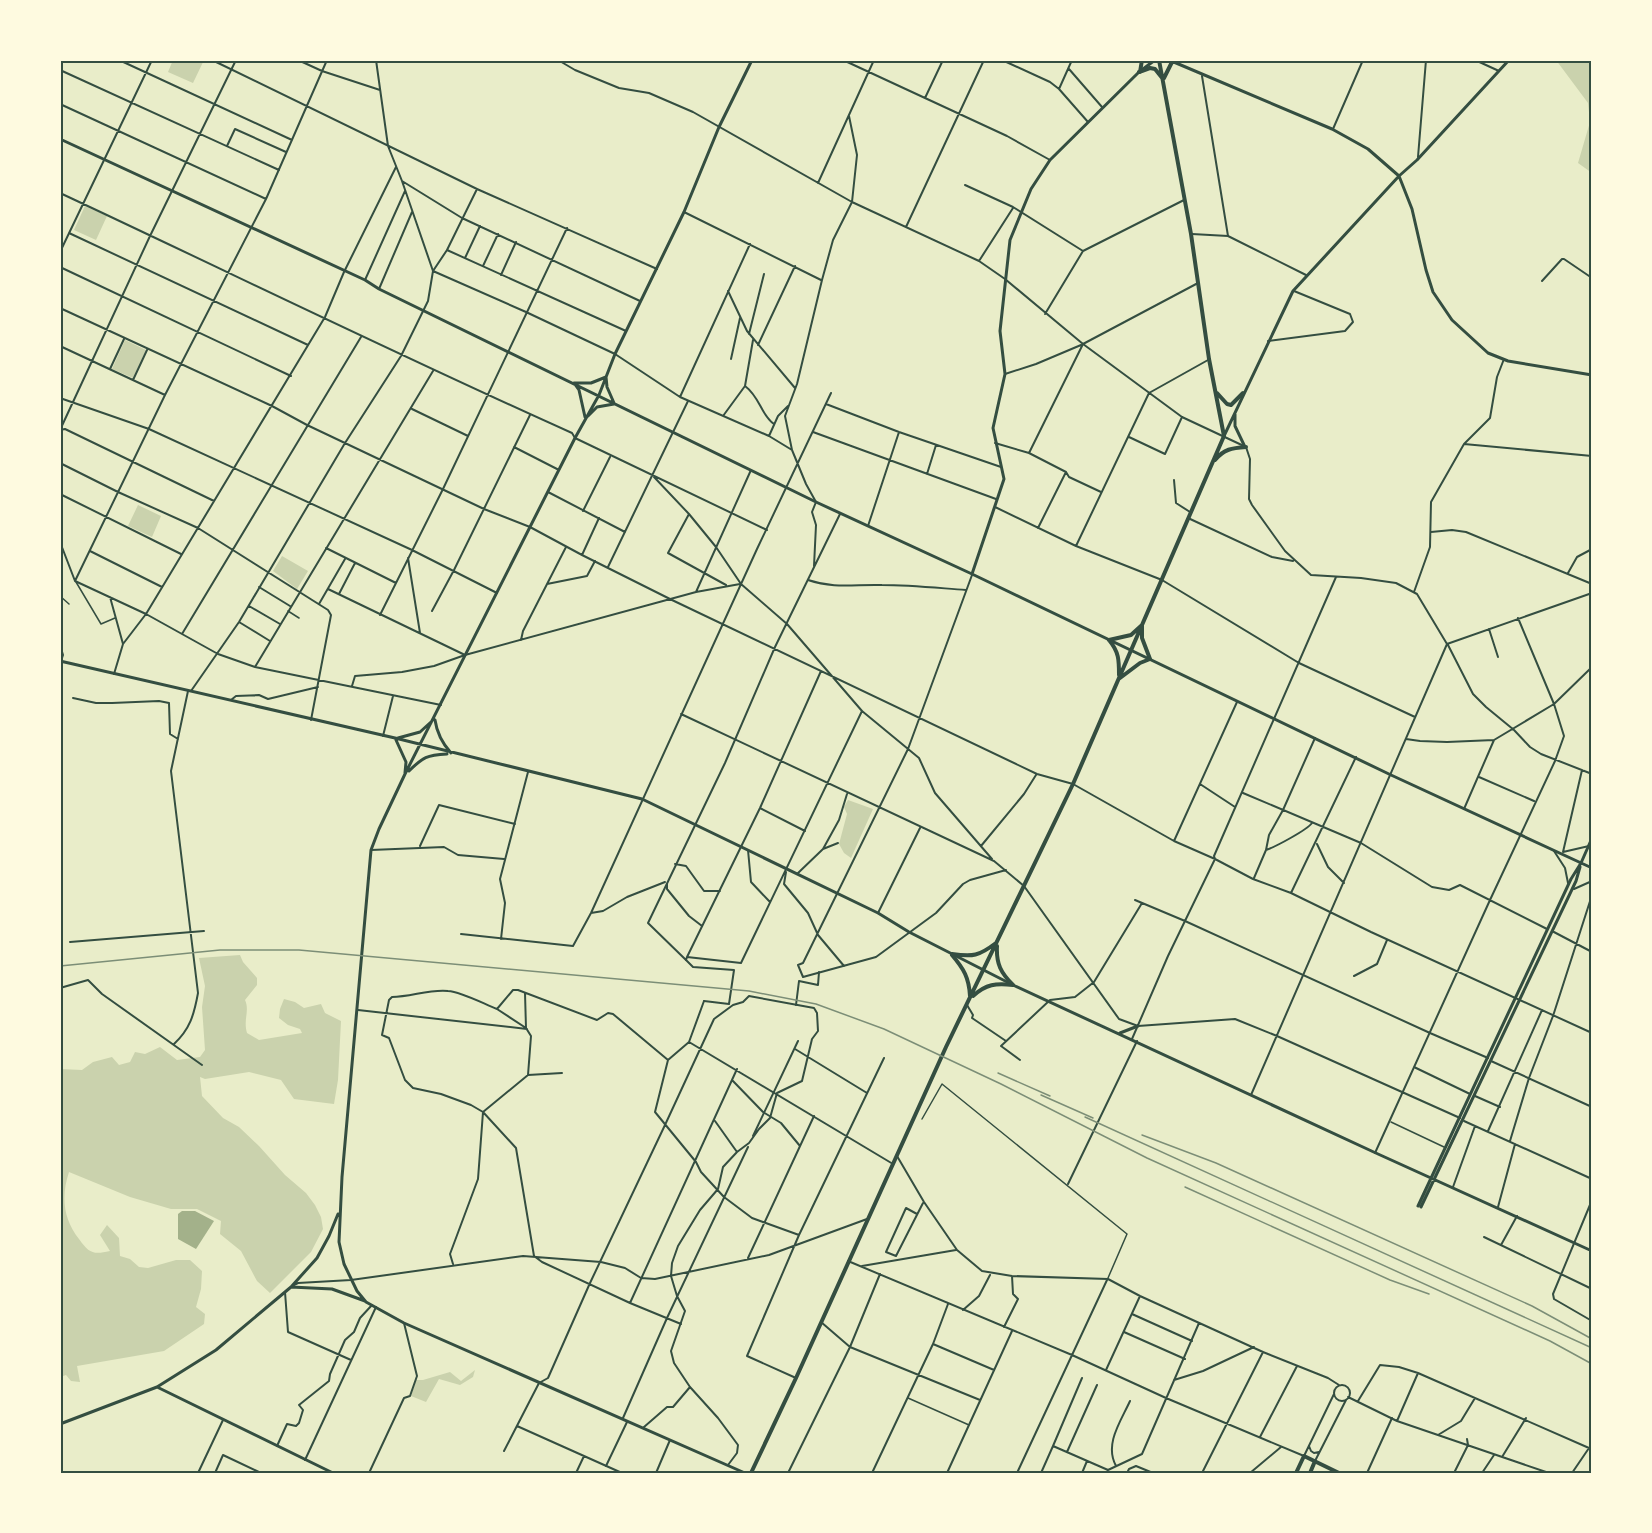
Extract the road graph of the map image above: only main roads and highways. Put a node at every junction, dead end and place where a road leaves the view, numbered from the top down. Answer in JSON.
{"nodes":[{"id":1,"x":1142,"y":60,"type":"edge"},
{"id":2,"x":1157,"y":60,"type":"edge"},
{"id":3,"x":1177,"y":61,"type":"edge"},
{"id":4,"x":1164,"y":80,"type":"junction"},
{"id":5,"x":1217,"y":392,"type":"junction"},
{"id":6,"x":1243,"y":393,"type":"road end"},
{"id":7,"x":1246,"y":447,"type":"road end"},
{"id":8,"x":1213,"y":462,"type":"junction"},
{"id":9,"x":1142,"y":626,"type":"junction"},
{"id":10,"x":1119,"y":678,"type":"junction"},
{"id":11,"x":997,"y":943,"type":"junction"},
{"id":12,"x":970,"y":998,"type":"junction"},
{"id":13,"x":1316,"y":1461,"type":"junction"},
{"id":14,"x":751,"y":1473,"type":"edge"},
{"id":15,"x":1296,"y":1473,"type":"edge"},
{"id":16,"x":1310,"y":1473,"type":"edge"},
{"id":17,"x":1339,"y":1473,"type":"edge"}],
"edges":[{"from":1,"to":4,"type":"main road"},
{"from":2,"to":4,"type":"main road"},
{"from":3,"to":4,"type":"main road"},
{"from":4,"to":5,"type":"main road"},
{"from":5,"to":6,"type":"main road"},
{"from":5,"to":8,"type":"main road"},
{"from":7,"to":8,"type":"main road"},
{"from":8,"to":9,"type":"main road"},
{"from":9,"to":10,"type":"main road"},
{"from":9,"to":10,"type":"main road"},
{"from":9,"to":10,"type":"main road"},
{"from":10,"to":11,"type":"main road"},
{"from":11,"to":12,"type":"main road"},
{"from":11,"to":12,"type":"main road"},
{"from":11,"to":12,"type":"main road"},
{"from":12,"to":14,"type":"main road"},
{"from":13,"to":15,"type":"main road"},
{"from":13,"to":16,"type":"main road"},
{"from":13,"to":17,"type":"main road"}]}
